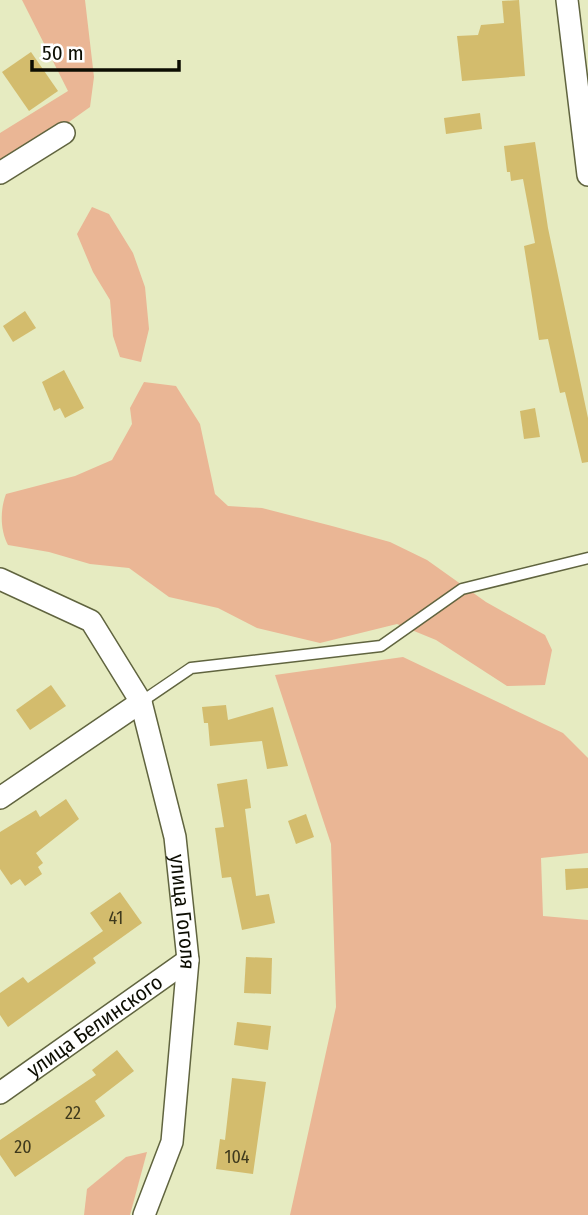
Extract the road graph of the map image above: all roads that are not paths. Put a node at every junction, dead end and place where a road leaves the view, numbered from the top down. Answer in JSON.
{"nodes":[{"id":1,"x":567,"y":0,"type":"edge"},
{"id":2,"x":64,"y":133,"type":"dead end"},
{"id":3,"x":0,"y":173,"type":"edge"},
{"id":4,"x":588,"y":175,"type":"edge"},
{"id":5,"x":588,"y":558,"type":"edge"},
{"id":6,"x":0,"y":579,"type":"edge"},
{"id":7,"x":141,"y":702,"type":"junction"},
{"id":8,"x":0,"y":798,"type":"edge"},
{"id":9,"x":188,"y":960,"type":"junction"},
{"id":10,"x":0,"y":1093,"type":"edge"},
{"id":11,"x":144,"y":1215,"type":"edge"}],
"edges":[{"from":1,"to":4,"type":"street"},
{"from":2,"to":3,"type":"street"},
{"from":5,"to":7,"type":"lane"},
{"from":6,"to":7,"type":"street","name":"улица Гоголя"},
{"from":7,"to":8,"type":"street"},
{"from":7,"to":9,"type":"street","name":"улица Гоголя"},
{"from":9,"to":10,"type":"street","name":"улица Белинского"},
{"from":9,"to":11,"type":"street","name":"улица Гоголя"}]}
